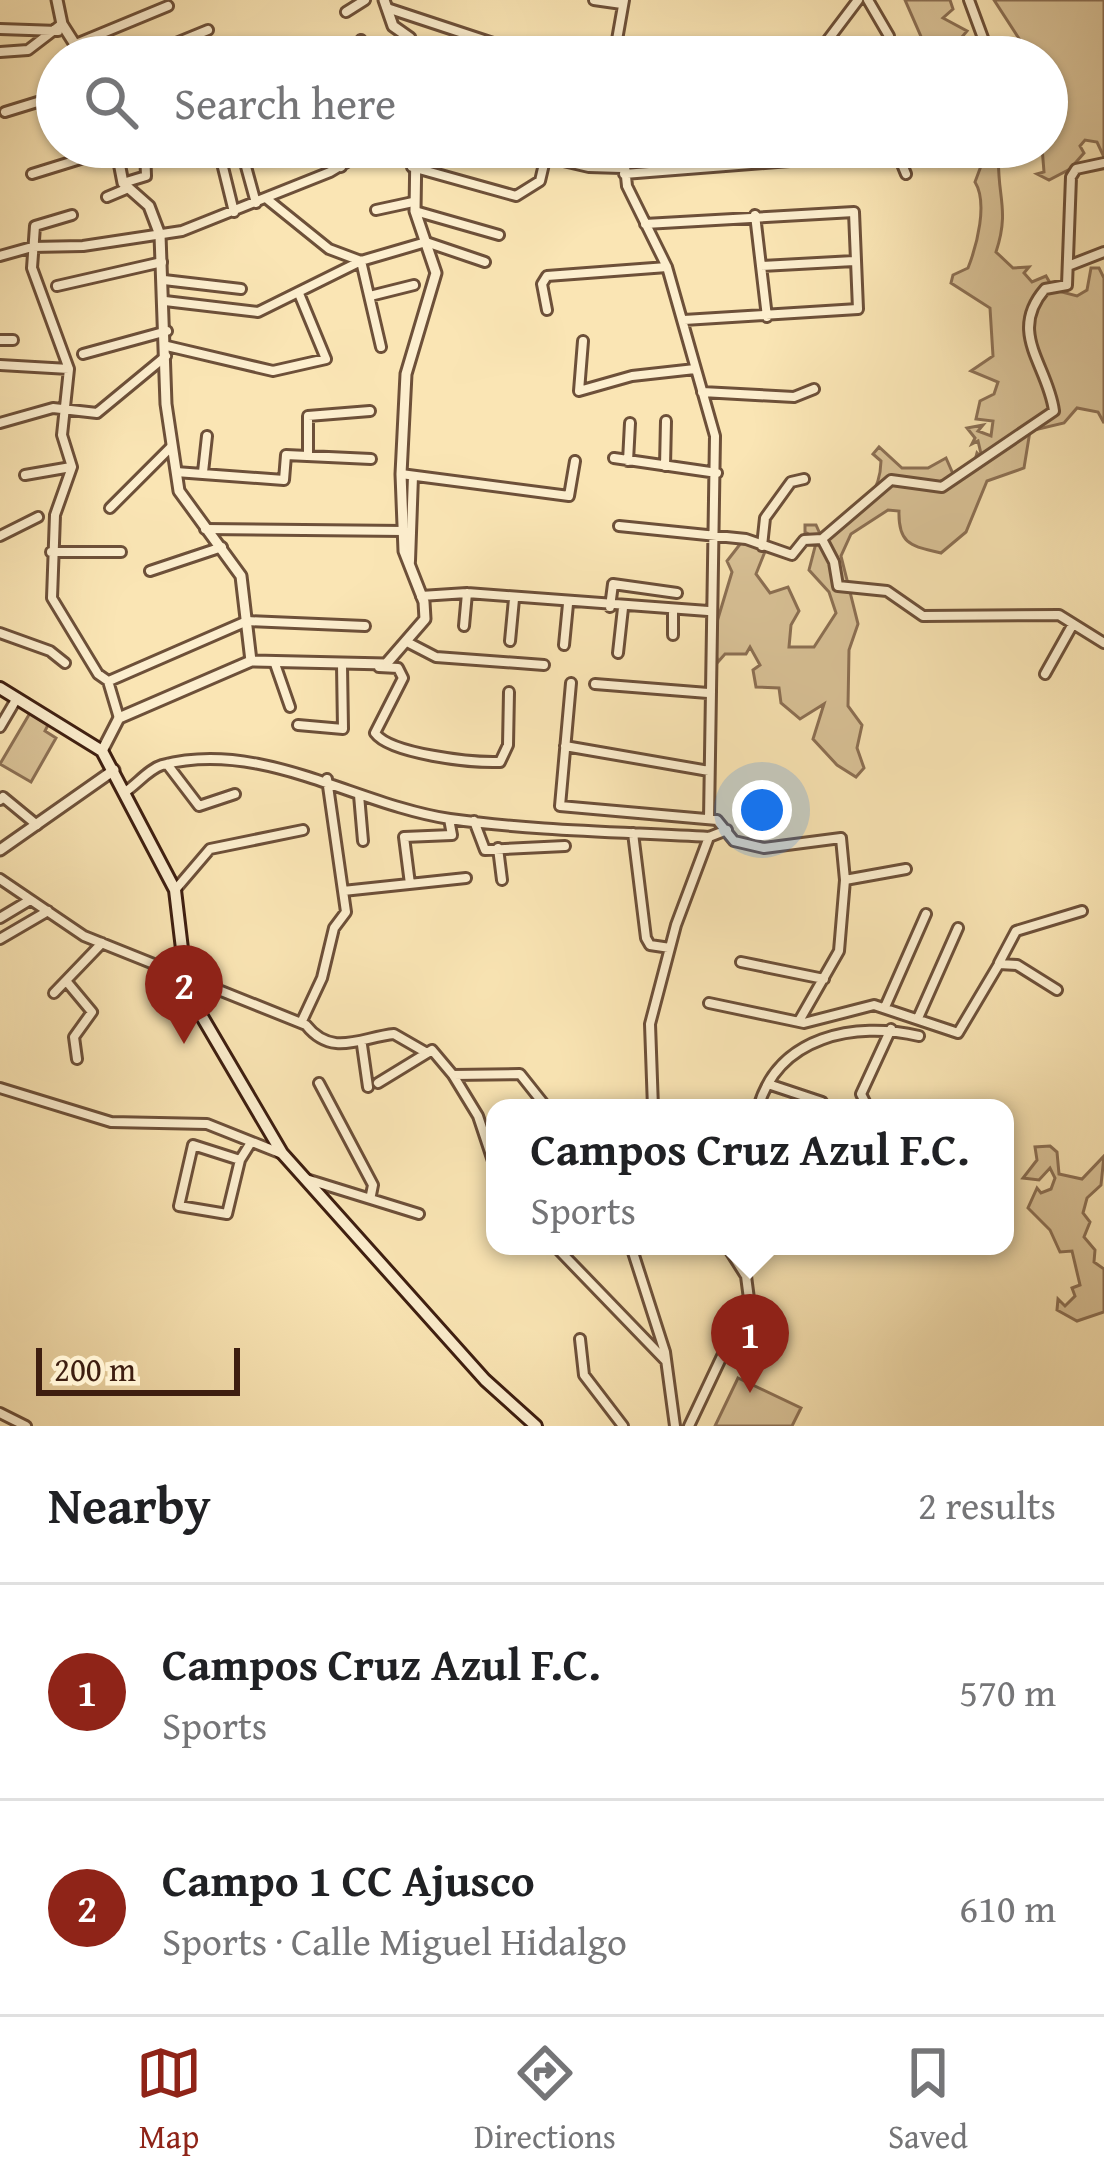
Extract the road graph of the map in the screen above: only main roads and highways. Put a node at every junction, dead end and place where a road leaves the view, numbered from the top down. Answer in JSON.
{"nodes":[{"id":1,"x":0,"y":688,"type":"edge"},
{"id":2,"x":536,"y":1426,"type":"edge"}],
"edges":[{"from":1,"to":2,"type":"main road"}]}
